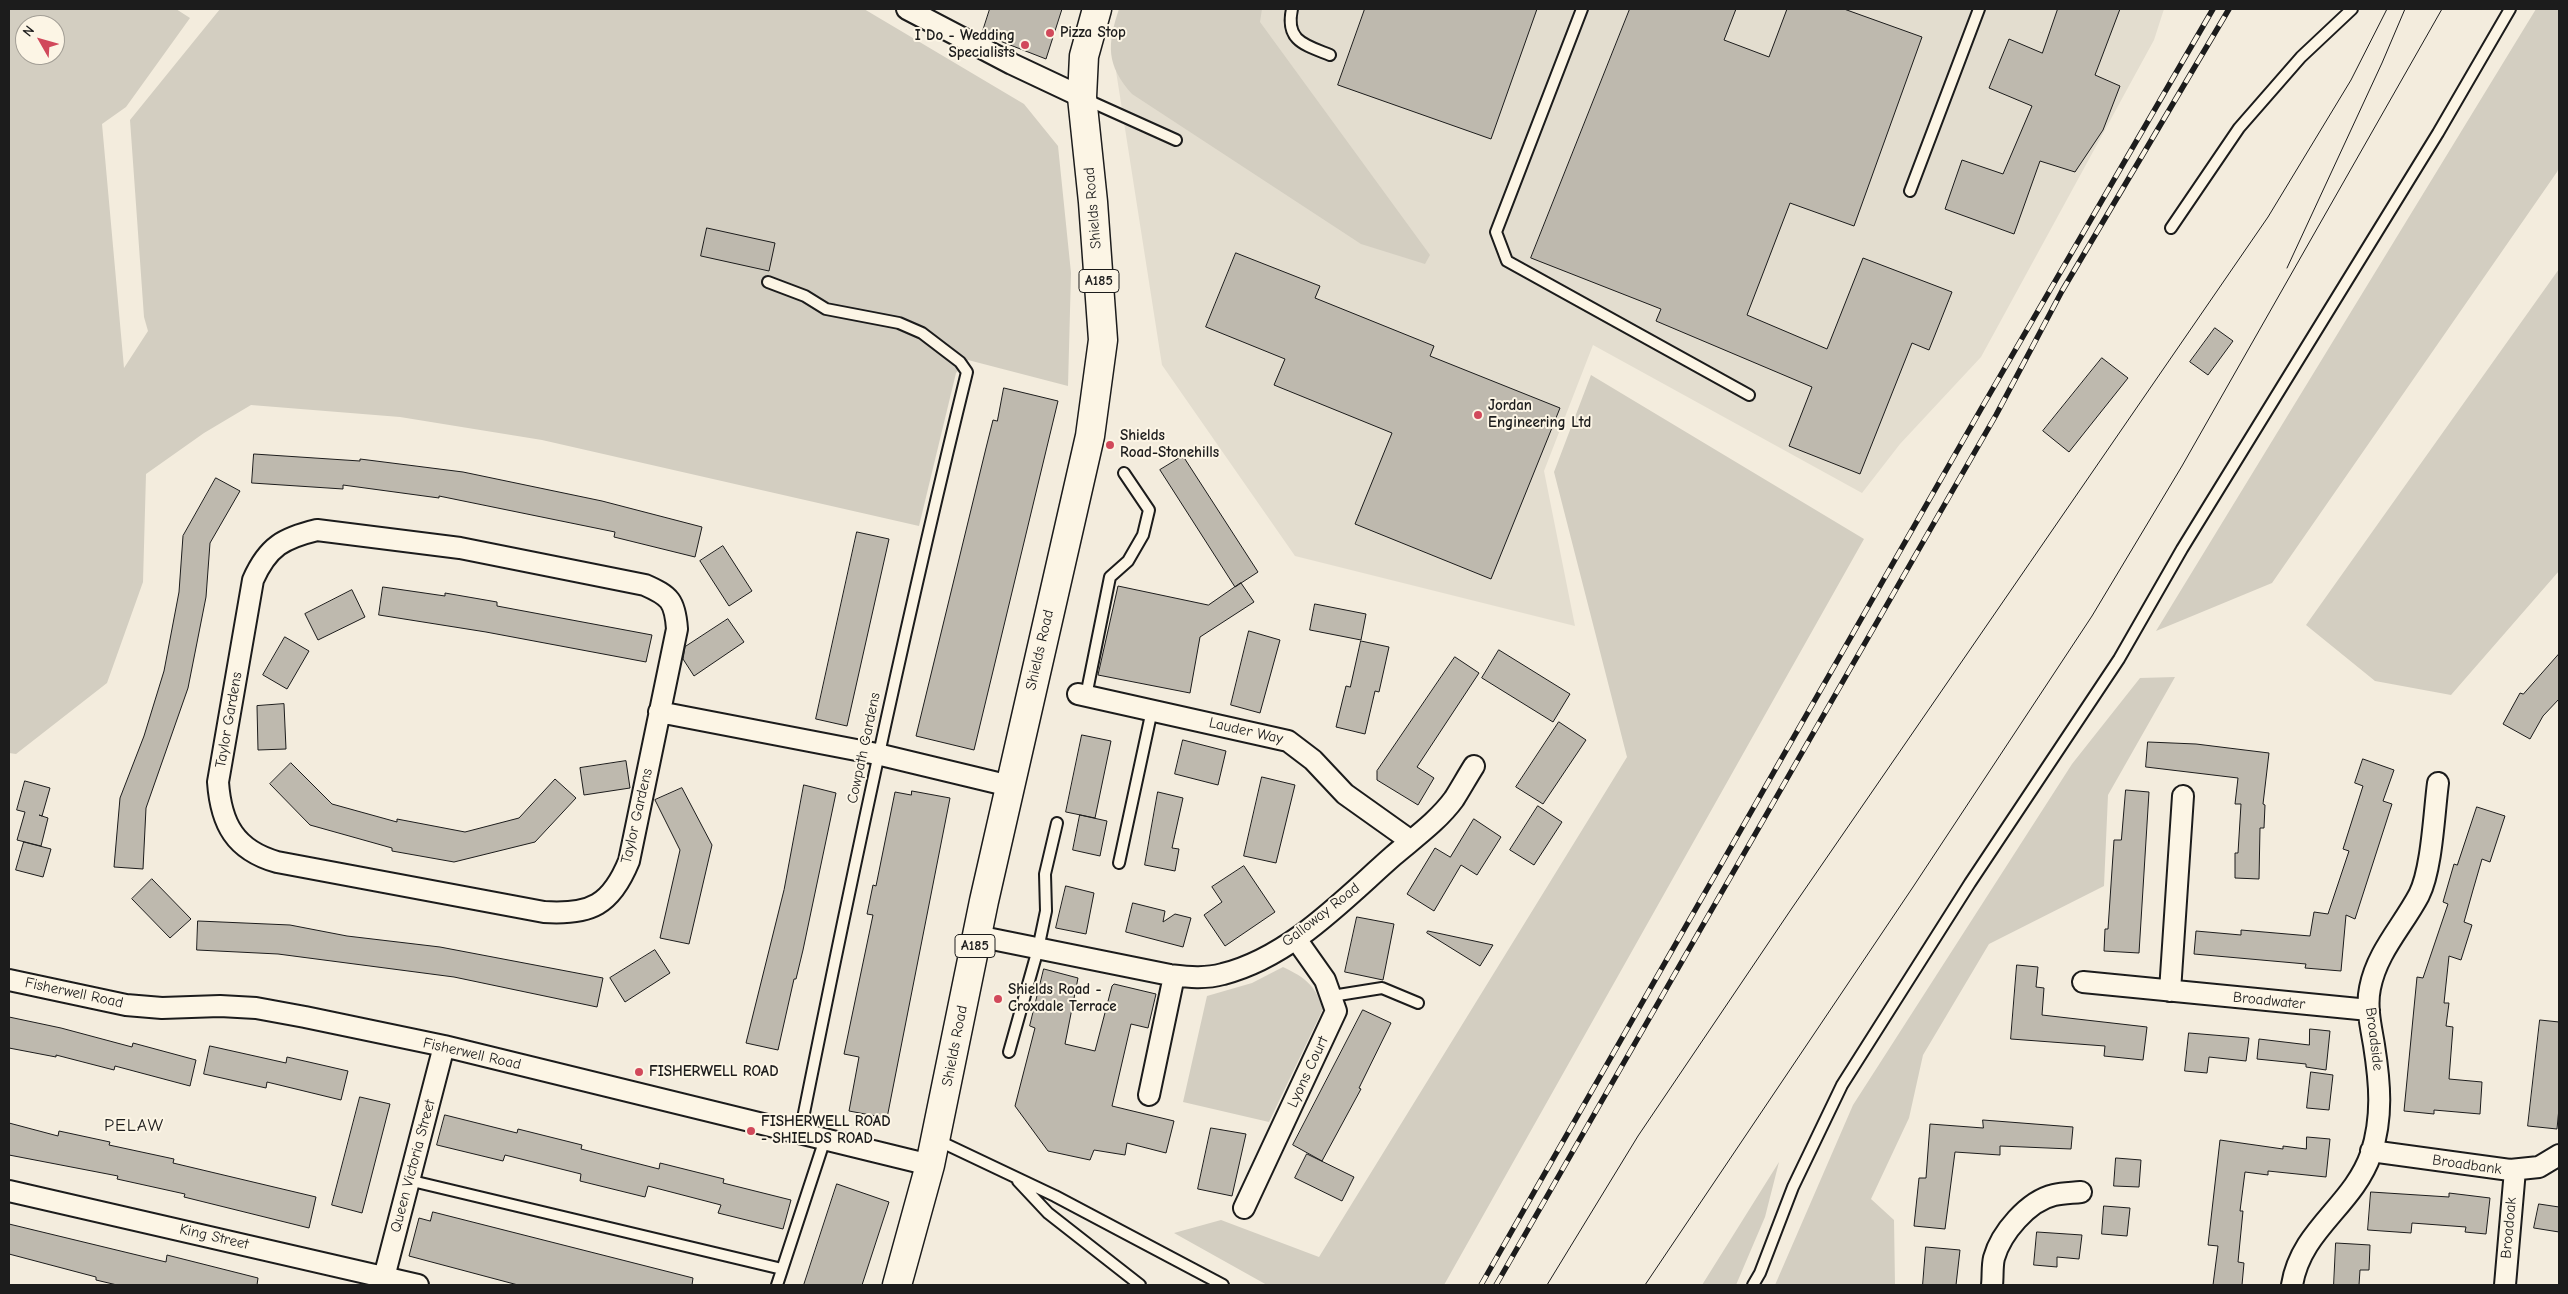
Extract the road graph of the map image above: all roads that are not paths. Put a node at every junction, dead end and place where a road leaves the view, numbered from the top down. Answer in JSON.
{"nodes":[{"id":1,"x":907,"y":9,"type":"edge"},
{"id":2,"x":1097,"y":9,"type":"edge"},
{"id":3,"x":1292,"y":9,"type":"edge"},
{"id":4,"x":1582,"y":9,"type":"edge"},
{"id":5,"x":1979,"y":9,"type":"edge"},
{"id":6,"x":2352,"y":9,"type":"edge"},
{"id":7,"x":2510,"y":9,"type":"edge"},
{"id":8,"x":1330,"y":55,"type":"dead end"},
{"id":9,"x":1082,"y":97,"type":"junction"},
{"id":10,"x":1176,"y":140,"type":"dead end"},
{"id":11,"x":1910,"y":190,"type":"dead end"},
{"id":12,"x":2171,"y":228,"type":"dead end"},
{"id":13,"x":768,"y":282,"type":"dead end"},
{"id":14,"x":1749,"y":395,"type":"dead end"},
{"id":15,"x":1124,"y":473,"type":"dead end"},
{"id":16,"x":1082,"y":695,"type":"joint"},
{"id":17,"x":1152,"y":710,"type":"junction"},
{"id":18,"x":659,"y":712,"type":"junction"},
{"id":19,"x":877,"y":754,"type":"junction"},
{"id":20,"x":1474,"y":766,"type":"dead end"},
{"id":21,"x":2438,"y":783,"type":"dead end"},
{"id":22,"x":1010,"y":786,"type":"junction"},
{"id":23,"x":2183,"y":796,"type":"dead end"},
{"id":24,"x":1057,"y":823,"type":"dead end"},
{"id":25,"x":1411,"y":841,"type":"junction"},
{"id":26,"x":1119,"y":863,"type":"dead end"},
{"id":27,"x":977,"y":936,"type":"junction"},
{"id":28,"x":1296,"y":939,"type":"junction"},
{"id":29,"x":1038,"y":949,"type":"junction"},
{"id":30,"x":1174,"y":976,"type":"junction"},
{"id":31,"x":9,"y":980,"type":"edge"},
{"id":32,"x":2083,"y":982,"type":"dead end"},
{"id":33,"x":2170,"y":991,"type":"junction"},
{"id":34,"x":1332,"y":996,"type":"junction"},
{"id":35,"x":1418,"y":1004,"type":"dead end"},
{"id":36,"x":2369,"y":1010,"type":"junction"},
{"id":37,"x":444,"y":1046,"type":"junction"},
{"id":38,"x":1009,"y":1052,"type":"dead end"},
{"id":39,"x":1149,"y":1095,"type":"dead end"},
{"id":40,"x":800,"y":1133,"type":"junction"},
{"id":41,"x":825,"y":1139,"type":"junction"},
{"id":42,"x":2372,"y":1151,"type":"junction"},
{"id":43,"x":933,"y":1152,"type":"junction"},
{"id":44,"x":2559,"y":1155,"type":"edge"},
{"id":45,"x":2514,"y":1170,"type":"junction"},
{"id":46,"x":1016,"y":1179,"type":"junction"},
{"id":47,"x":408,"y":1180,"type":"junction"},
{"id":48,"x":9,"y":1191,"type":"edge"},
{"id":49,"x":2081,"y":1192,"type":"dead end"},
{"id":50,"x":1244,"y":1208,"type":"dead end"},
{"id":51,"x":782,"y":1269,"type":"junction"},
{"id":52,"x":383,"y":1281,"type":"edge"},
{"id":53,"x":418,"y":1285,"type":"edge"},
{"id":54,"x":777,"y":1285,"type":"edge"},
{"id":55,"x":897,"y":1285,"type":"edge"},
{"id":56,"x":1140,"y":1285,"type":"edge"},
{"id":57,"x":1223,"y":1285,"type":"edge"},
{"id":58,"x":1753,"y":1285,"type":"edge"},
{"id":59,"x":1992,"y":1285,"type":"edge"},
{"id":60,"x":2292,"y":1285,"type":"edge"},
{"id":61,"x":2505,"y":1285,"type":"edge"}],
"edges":[{"from":1,"to":9,"type":"street"},
{"from":2,"to":9,"type":"main road","name":"Shields Road","number":"A185"},
{"from":3,"to":8,"type":"lane"},
{"from":4,"to":14,"type":"lane"},
{"from":5,"to":11,"type":"lane"},
{"from":6,"to":12,"type":"lane"},
{"from":7,"to":58,"type":"lane"},
{"from":9,"to":10,"type":"lane"},
{"from":9,"to":22,"type":"main road","name":"Shields Road","number":"A185"},
{"from":13,"to":19,"type":"lane","name":"Cowpath Gardens"},
{"from":15,"to":16,"type":"lane"},
{"from":16,"to":17,"type":"street","name":"Lauder Way"},
{"from":17,"to":25,"type":"street","name":"Lauder Way"},
{"from":17,"to":26,"type":"lane"},
{"from":18,"to":18,"type":"street","name":"Taylor Gardens"},
{"from":18,"to":19,"type":"street"},
{"from":19,"to":22,"type":"street"},
{"from":19,"to":40,"type":"lane","name":"Cowpath Gardens"},
{"from":20,"to":25,"type":"street","name":"Galloway Road"},
{"from":21,"to":36,"type":"street","name":"Broadside"},
{"from":22,"to":27,"type":"main road","name":"Shields Road","number":"A185"},
{"from":23,"to":33,"type":"street"},
{"from":24,"to":29,"type":"lane"},
{"from":25,"to":28,"type":"street","name":"Galloway Road"},
{"from":27,"to":29,"type":"street","name":"Galloway Road"},
{"from":27,"to":43,"type":"main road","name":"Shields Road","number":"A185"},
{"from":28,"to":30,"type":"street","name":"Galloway Road"},
{"from":28,"to":34,"type":"street","name":"Lyons Court"},
{"from":29,"to":30,"type":"street","name":"Galloway Road"},
{"from":29,"to":38,"type":"lane"},
{"from":30,"to":39,"type":"street"},
{"from":31,"to":37,"type":"street","name":"Fisherwell Road"},
{"from":32,"to":33,"type":"street","name":"Broadwater"},
{"from":33,"to":36,"type":"street","name":"Broadwater"},
{"from":34,"to":35,"type":"lane"},
{"from":34,"to":50,"type":"street","name":"Lyons Court"},
{"from":36,"to":42,"type":"street","name":"Broadside"},
{"from":37,"to":40,"type":"street","name":"Fisherwell Road"},
{"from":37,"to":47,"type":"street","name":"Queen Victoria Street"},
{"from":40,"to":41,"type":"street","name":"Fisherwell Road"},
{"from":41,"to":43,"type":"street","name":"Fisherwell Road"},
{"from":41,"to":51,"type":"lane"},
{"from":42,"to":45,"type":"street","name":"Broadbank"},
{"from":42,"to":60,"type":"street","name":"Broadside"},
{"from":43,"to":46,"type":"lane"},
{"from":43,"to":55,"type":"main road","name":"Shields Road","number":"A185"},
{"from":44,"to":45,"type":"street","name":"Broadbank"},
{"from":45,"to":61,"type":"street","name":"Broadoak"},
{"from":46,"to":56,"type":"lane"},
{"from":46,"to":57,"type":"lane"},
{"from":47,"to":51,"type":"lane"},
{"from":47,"to":52,"type":"street","name":"Queen Victoria Street"},
{"from":48,"to":52,"type":"street","name":"King Street"},
{"from":49,"to":59,"type":"street"},
{"from":51,"to":54,"type":"lane"},
{"from":52,"to":53,"type":"street","name":"King Street"}]}
